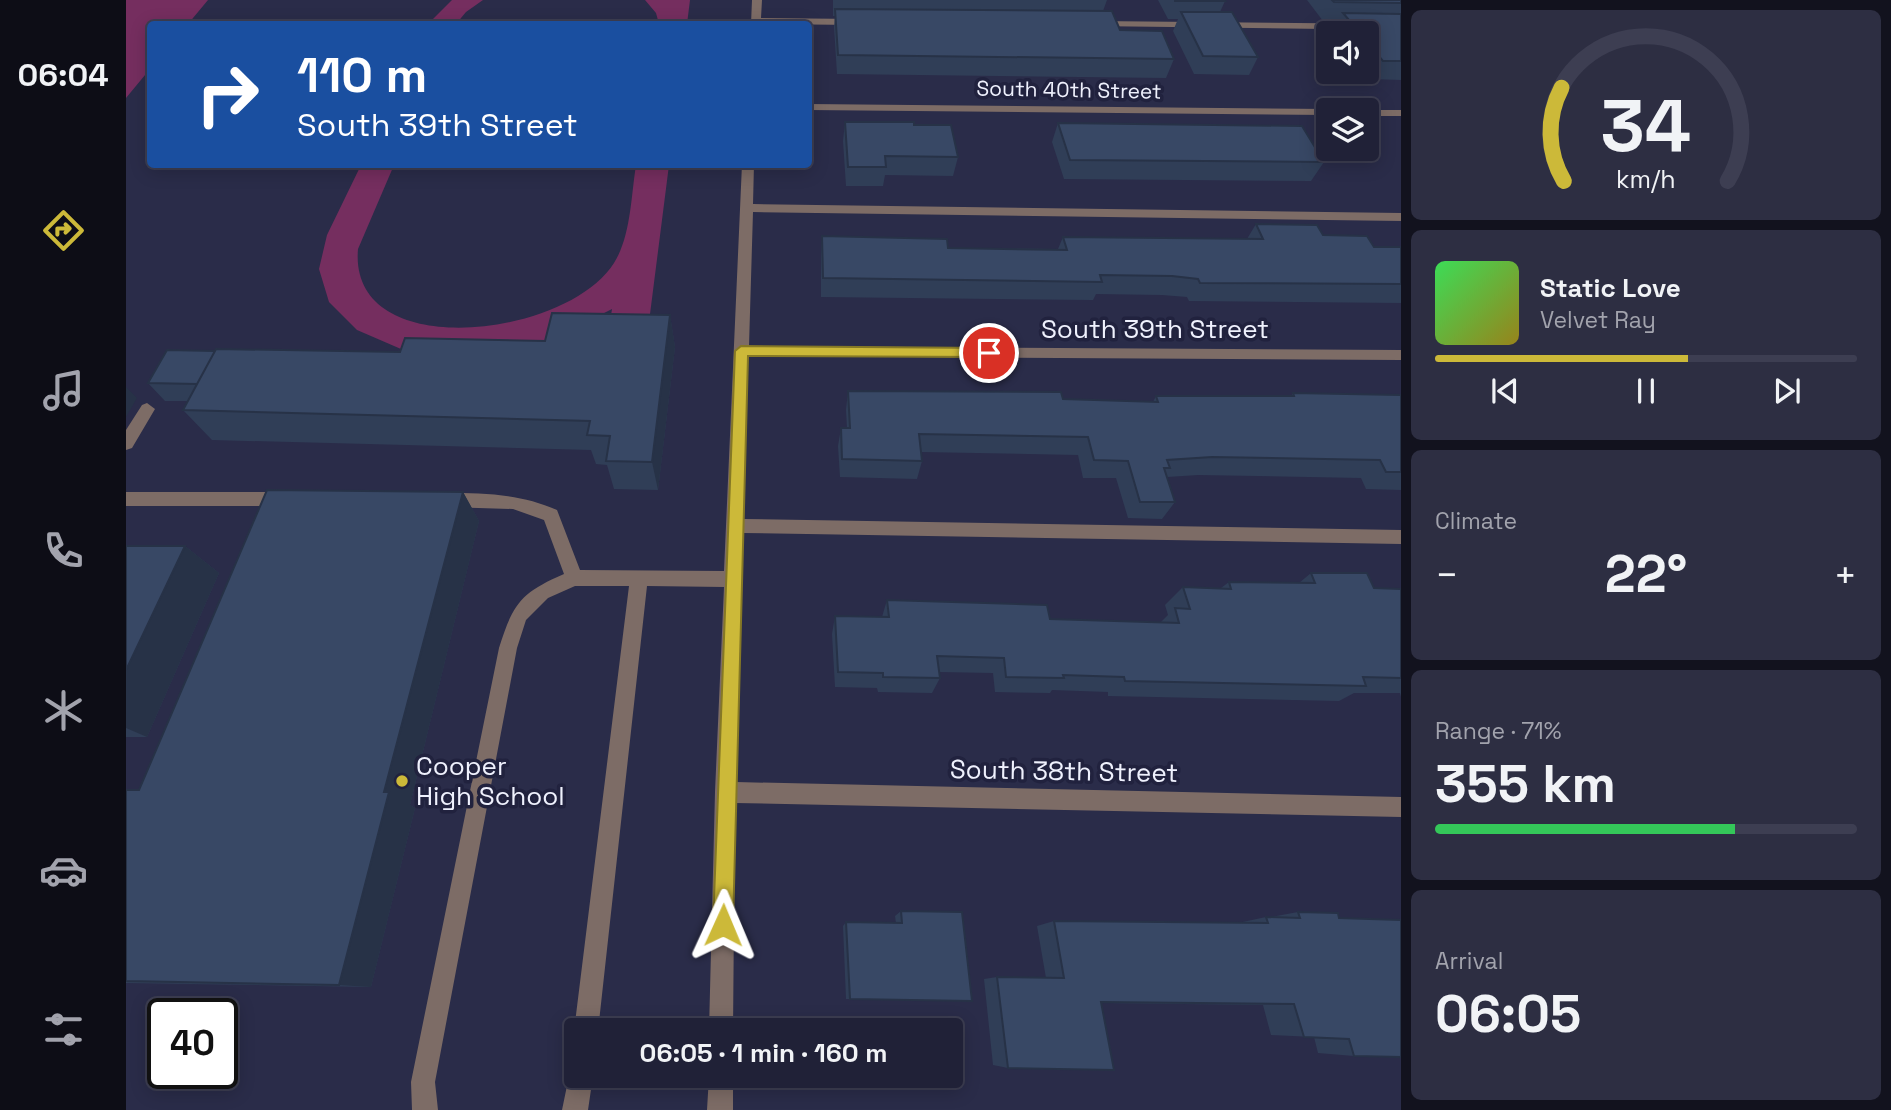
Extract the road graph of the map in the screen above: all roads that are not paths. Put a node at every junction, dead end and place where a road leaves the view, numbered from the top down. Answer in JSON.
{"nodes":[{"id":1,"x":757,"y":0,"type":"edge"},
{"id":2,"x":756,"y":21,"type":"edge"},
{"id":3,"x":812,"y":22,"type":"edge"},
{"id":4,"x":866,"y":22,"type":"edge"},
{"id":5,"x":1085,"y":24,"type":"edge"},
{"id":6,"x":1401,"y":27,"type":"edge"},
{"id":7,"x":812,"y":107,"type":"edge"},
{"id":8,"x":1316,"y":112,"type":"edge"},
{"id":9,"x":1379,"y":113,"type":"edge"},
{"id":10,"x":1401,"y":113,"type":"edge"},
{"id":11,"x":748,"y":168,"type":"edge"},
{"id":12,"x":747,"y":208,"type":"junction"},
{"id":13,"x":1401,"y":217,"type":"edge"},
{"id":14,"x":741,"y":351,"type":"junction"},
{"id":15,"x":1401,"y":355,"type":"edge"},
{"id":16,"x":147,"y":409,"type":"dead end"},
{"id":17,"x":126,"y":444,"type":"edge"},
{"id":18,"x":126,"y":499,"type":"edge"},
{"id":19,"x":308,"y":499,"type":"edge"},
{"id":20,"x":434,"y":500,"type":"edge"},
{"id":21,"x":735,"y":526,"type":"junction"},
{"id":22,"x":1401,"y":537,"type":"edge"},
{"id":23,"x":574,"y":578,"type":"junction"},
{"id":24,"x":639,"y":578,"type":"junction"},
{"id":25,"x":733,"y":579,"type":"junction"},
{"id":26,"x":725,"y":792,"type":"junction"},
{"id":27,"x":1401,"y":807,"type":"edge"},
{"id":28,"x":588,"y":1018,"type":"edge"},
{"id":29,"x":721,"y":1018,"type":"edge"},
{"id":30,"x":578,"y":1088,"type":"edge"},
{"id":31,"x":720,"y":1088,"type":"edge"},
{"id":32,"x":425,"y":1110,"type":"edge"},
{"id":33,"x":575,"y":1110,"type":"edge"},
{"id":34,"x":720,"y":1110,"type":"edge"}],
"edges":[{"from":1,"to":2,"type":"street"},
{"from":3,"to":4,"type":"street"},
{"from":5,"to":6,"type":"street"},
{"from":7,"to":8,"type":"street","name":"South 40th Street"},
{"from":9,"to":10,"type":"street"},
{"from":11,"to":12,"type":"street"},
{"from":12,"to":13,"type":"street"},
{"from":12,"to":14,"type":"street"},
{"from":14,"to":15,"type":"street","name":"South 39th Street"},
{"from":14,"to":21,"type":"street"},
{"from":16,"to":17,"type":"street"},
{"from":18,"to":19,"type":"street"},
{"from":20,"to":23,"type":"street"},
{"from":21,"to":22,"type":"street"},
{"from":21,"to":25,"type":"street"},
{"from":23,"to":24,"type":"street"},
{"from":23,"to":32,"type":"street"},
{"from":24,"to":25,"type":"street"},
{"from":24,"to":28,"type":"street"},
{"from":25,"to":26,"type":"street"},
{"from":26,"to":27,"type":"street","name":"South 38th Street"},
{"from":26,"to":29,"type":"street"},
{"from":30,"to":33,"type":"street"},
{"from":31,"to":34,"type":"street"}]}
